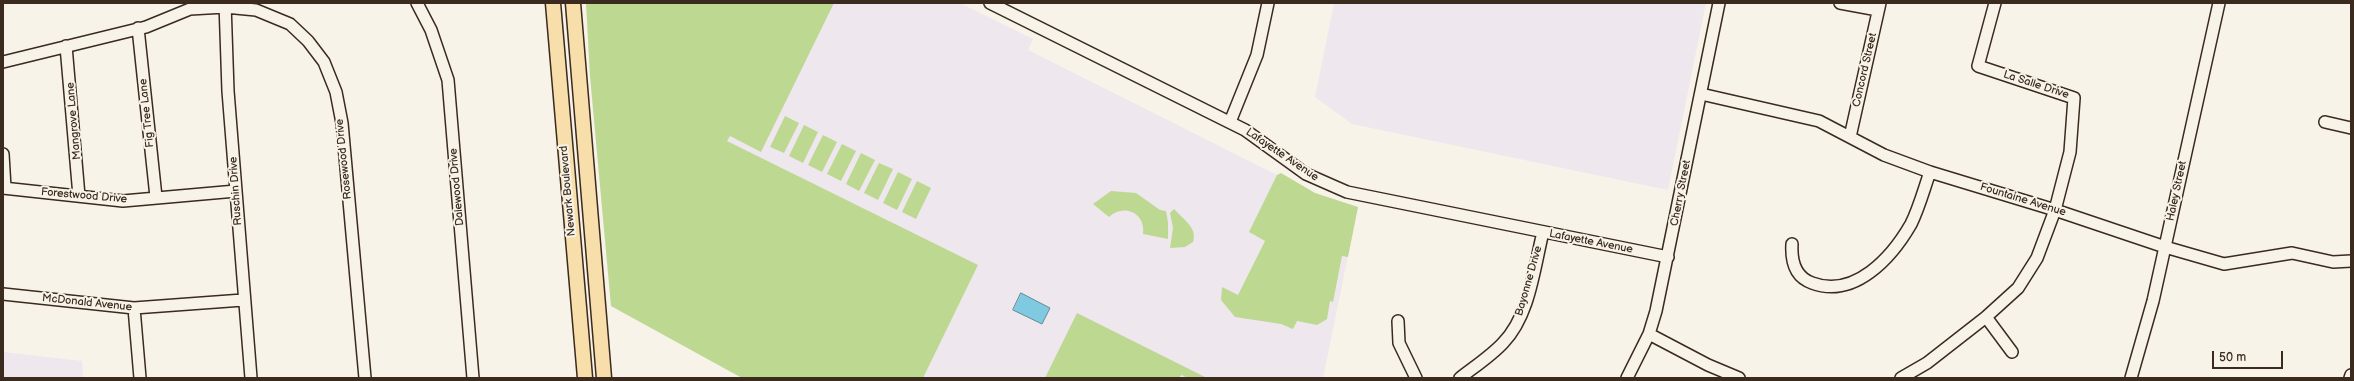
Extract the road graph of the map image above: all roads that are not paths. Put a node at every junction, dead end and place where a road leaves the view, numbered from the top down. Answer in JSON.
{"nodes":[{"id":1,"x":417,"y":3,"type":"edge"},
{"id":2,"x":554,"y":3,"type":"edge"},
{"id":3,"x":573,"y":3,"type":"edge"},
{"id":4,"x":990,"y":3,"type":"edge"},
{"id":5,"x":1268,"y":3,"type":"edge"},
{"id":6,"x":1719,"y":3,"type":"edge"},
{"id":7,"x":1840,"y":3,"type":"edge"},
{"id":8,"x":1995,"y":3,"type":"edge"},
{"id":9,"x":2219,"y":3,"type":"edge"},
{"id":10,"x":225,"y":5,"type":"edge"},
{"id":11,"x":1879,"y":7,"type":"edge"},
{"id":12,"x":138,"y":28,"type":"junction"},
{"id":13,"x":66,"y":46,"type":"junction"},
{"id":14,"x":3,"y":62,"type":"edge"},
{"id":15,"x":1701,"y":94,"type":"junction"},
{"id":16,"x":1230,"y":122,"type":"junction"},
{"id":17,"x":2325,"y":122,"type":"dead end"},
{"id":18,"x":2351,"y":128,"type":"edge"},
{"id":19,"x":1850,"y":137,"type":"junction"},
{"id":20,"x":3,"y":154,"type":"edge"},
{"id":21,"x":1930,"y":172,"type":"junction"},
{"id":22,"x":4,"y":188,"type":"edge"},
{"id":23,"x":236,"y":191,"type":"junction"},
{"id":24,"x":79,"y":196,"type":"junction"},
{"id":25,"x":156,"y":197,"type":"junction"},
{"id":26,"x":2055,"y":210,"type":"junction"},
{"id":27,"x":1543,"y":232,"type":"junction"},
{"id":28,"x":1792,"y":244,"type":"dead end"},
{"id":29,"x":2165,"y":247,"type":"junction"},
{"id":30,"x":1668,"y":257,"type":"junction"},
{"id":31,"x":2351,"y":261,"type":"edge"},
{"id":32,"x":3,"y":294,"type":"edge"},
{"id":33,"x":243,"y":300,"type":"junction"},
{"id":34,"x":134,"y":308,"type":"junction"},
{"id":35,"x":1986,"y":317,"type":"junction"},
{"id":36,"x":1398,"y":321,"type":"dead end"},
{"id":37,"x":1650,"y":334,"type":"junction"},
{"id":38,"x":2012,"y":352,"type":"dead end"},
{"id":39,"x":140,"y":378,"type":"edge"},
{"id":40,"x":251,"y":378,"type":"edge"},
{"id":41,"x":365,"y":378,"type":"edge"},
{"id":42,"x":473,"y":378,"type":"edge"},
{"id":43,"x":585,"y":378,"type":"edge"},
{"id":44,"x":604,"y":378,"type":"edge"},
{"id":45,"x":1416,"y":378,"type":"edge"},
{"id":46,"x":1460,"y":378,"type":"edge"},
{"id":47,"x":1627,"y":378,"type":"edge"},
{"id":48,"x":1739,"y":378,"type":"edge"},
{"id":49,"x":1901,"y":378,"type":"edge"},
{"id":50,"x":2131,"y":378,"type":"edge"}],
"edges":[{"from":1,"to":42,"type":"street","name":"Dalewood Drive"},
{"from":2,"to":43,"type":"main road","name":"Newark Boulevard"},
{"from":3,"to":44,"type":"main road","name":"Newark Boulevard"},
{"from":4,"to":16,"type":"street","name":"Lafayette Avenue"},
{"from":5,"to":16,"type":"street"},
{"from":6,"to":15,"type":"street","name":"Cherry Street"},
{"from":7,"to":11,"type":"street"},
{"from":8,"to":26,"type":"street","name":"La Salle Drive"},
{"from":9,"to":29,"type":"street","name":"Haley Street"},
{"from":10,"to":12,"type":"street"},
{"from":10,"to":23,"type":"street","name":"Ruschin Drive"},
{"from":10,"to":41,"type":"street","name":"Rosewood Drive"},
{"from":11,"to":19,"type":"street","name":"Concord Street"},
{"from":12,"to":13,"type":"street"},
{"from":12,"to":25,"type":"street","name":"Fig Tree Lane"},
{"from":13,"to":14,"type":"street"},
{"from":13,"to":24,"type":"street","name":"Mangrove Lane"},
{"from":15,"to":19,"type":"street","name":"Fountaine Avenue"},
{"from":15,"to":30,"type":"street","name":"Cherry Street"},
{"from":16,"to":27,"type":"street","name":"Lafayette Avenue"},
{"from":17,"to":18,"type":"street"},
{"from":19,"to":21,"type":"street","name":"Fountaine Avenue"},
{"from":20,"to":22,"type":"street"},
{"from":21,"to":26,"type":"street","name":"Fountaine Avenue"},
{"from":21,"to":28,"type":"street"},
{"from":22,"to":24,"type":"street","name":"Forestwood Drive"},
{"from":23,"to":25,"type":"street","name":"Forestwood Drive"},
{"from":23,"to":33,"type":"street","name":"Ruschin Drive"},
{"from":24,"to":25,"type":"street","name":"Forestwood Drive"},
{"from":26,"to":29,"type":"street","name":"Fountaine Avenue"},
{"from":26,"to":35,"type":"street","name":"La Salle Drive"},
{"from":27,"to":30,"type":"street","name":"Lafayette Avenue"},
{"from":27,"to":46,"type":"street","name":"Bayonne Drive"},
{"from":29,"to":31,"type":"street","name":"Fountaine Avenue"},
{"from":29,"to":50,"type":"street","name":"Haley Street"},
{"from":30,"to":37,"type":"street","name":"Cherry Street"},
{"from":32,"to":34,"type":"street","name":"McDonald Avenue"},
{"from":33,"to":34,"type":"street","name":"McDonald Avenue"},
{"from":33,"to":40,"type":"street","name":"Ruschin Drive"},
{"from":34,"to":39,"type":"street"},
{"from":35,"to":38,"type":"street"},
{"from":35,"to":49,"type":"street","name":"La Salle Drive"},
{"from":36,"to":45,"type":"street"},
{"from":37,"to":47,"type":"street","name":"Cherry Street"},
{"from":37,"to":48,"type":"street"}]}
